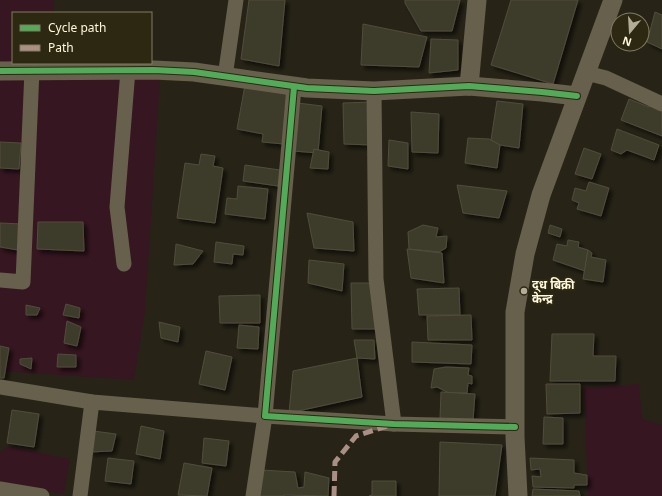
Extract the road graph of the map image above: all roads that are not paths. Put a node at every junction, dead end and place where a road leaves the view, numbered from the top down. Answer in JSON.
{"nodes":[{"id":1,"x":236,"y":0,"type":"edge"},
{"id":2,"x":477,"y":0,"type":"edge"},
{"id":3,"x":613,"y":0,"type":"edge"},
{"id":4,"x":32,"y":70,"type":"junction"},
{"id":5,"x":128,"y":70,"type":"junction"},
{"id":6,"x":0,"y":71,"type":"edge"},
{"id":7,"x":586,"y":73,"type":"junction"},
{"id":8,"x":225,"y":77,"type":"junction"},
{"id":9,"x":469,"y":86,"type":"junction"},
{"id":10,"x":294,"y":87,"type":"junction"},
{"id":11,"x":374,"y":91,"type":"junction"},
{"id":12,"x":577,"y":96,"type":"junction"},
{"id":13,"x":662,"y":104,"type":"edge"},
{"id":14,"x":124,"y":264,"type":"dead end"},
{"id":15,"x":0,"y":280,"type":"edge"},
{"id":16,"x":0,"y":387,"type":"edge"},
{"id":17,"x":92,"y":402,"type":"junction"},
{"id":18,"x":265,"y":416,"type":"junction"},
{"id":19,"x":394,"y":424,"type":"junction"},
{"id":20,"x":514,"y":427,"type":"junction"},
{"id":21,"x":0,"y":488,"type":"edge"},
{"id":22,"x":42,"y":496,"type":"edge"},
{"id":23,"x":80,"y":496,"type":"edge"},
{"id":24,"x":253,"y":496,"type":"edge"},
{"id":25,"x":518,"y":496,"type":"edge"}],
"edges":[{"from":1,"to":8,"type":"street"},
{"from":2,"to":9,"type":"street"},
{"from":3,"to":7,"type":"street"},
{"from":4,"to":5,"type":"street"},
{"from":4,"to":6,"type":"street"},
{"from":4,"to":15,"type":"street"},
{"from":5,"to":8,"type":"street"},
{"from":5,"to":14,"type":"street"},
{"from":7,"to":12,"type":"street"},
{"from":7,"to":13,"type":"street"},
{"from":8,"to":10,"type":"street"},
{"from":9,"to":11,"type":"street"},
{"from":9,"to":12,"type":"street"},
{"from":10,"to":11,"type":"street"},
{"from":10,"to":18,"type":"street"},
{"from":11,"to":19,"type":"street"},
{"from":12,"to":20,"type":"street"},
{"from":16,"to":17,"type":"street"},
{"from":17,"to":18,"type":"street"},
{"from":17,"to":23,"type":"street"},
{"from":18,"to":19,"type":"street"},
{"from":18,"to":24,"type":"street"},
{"from":19,"to":20,"type":"street"},
{"from":20,"to":25,"type":"street"},
{"from":21,"to":22,"type":"street"}]}
